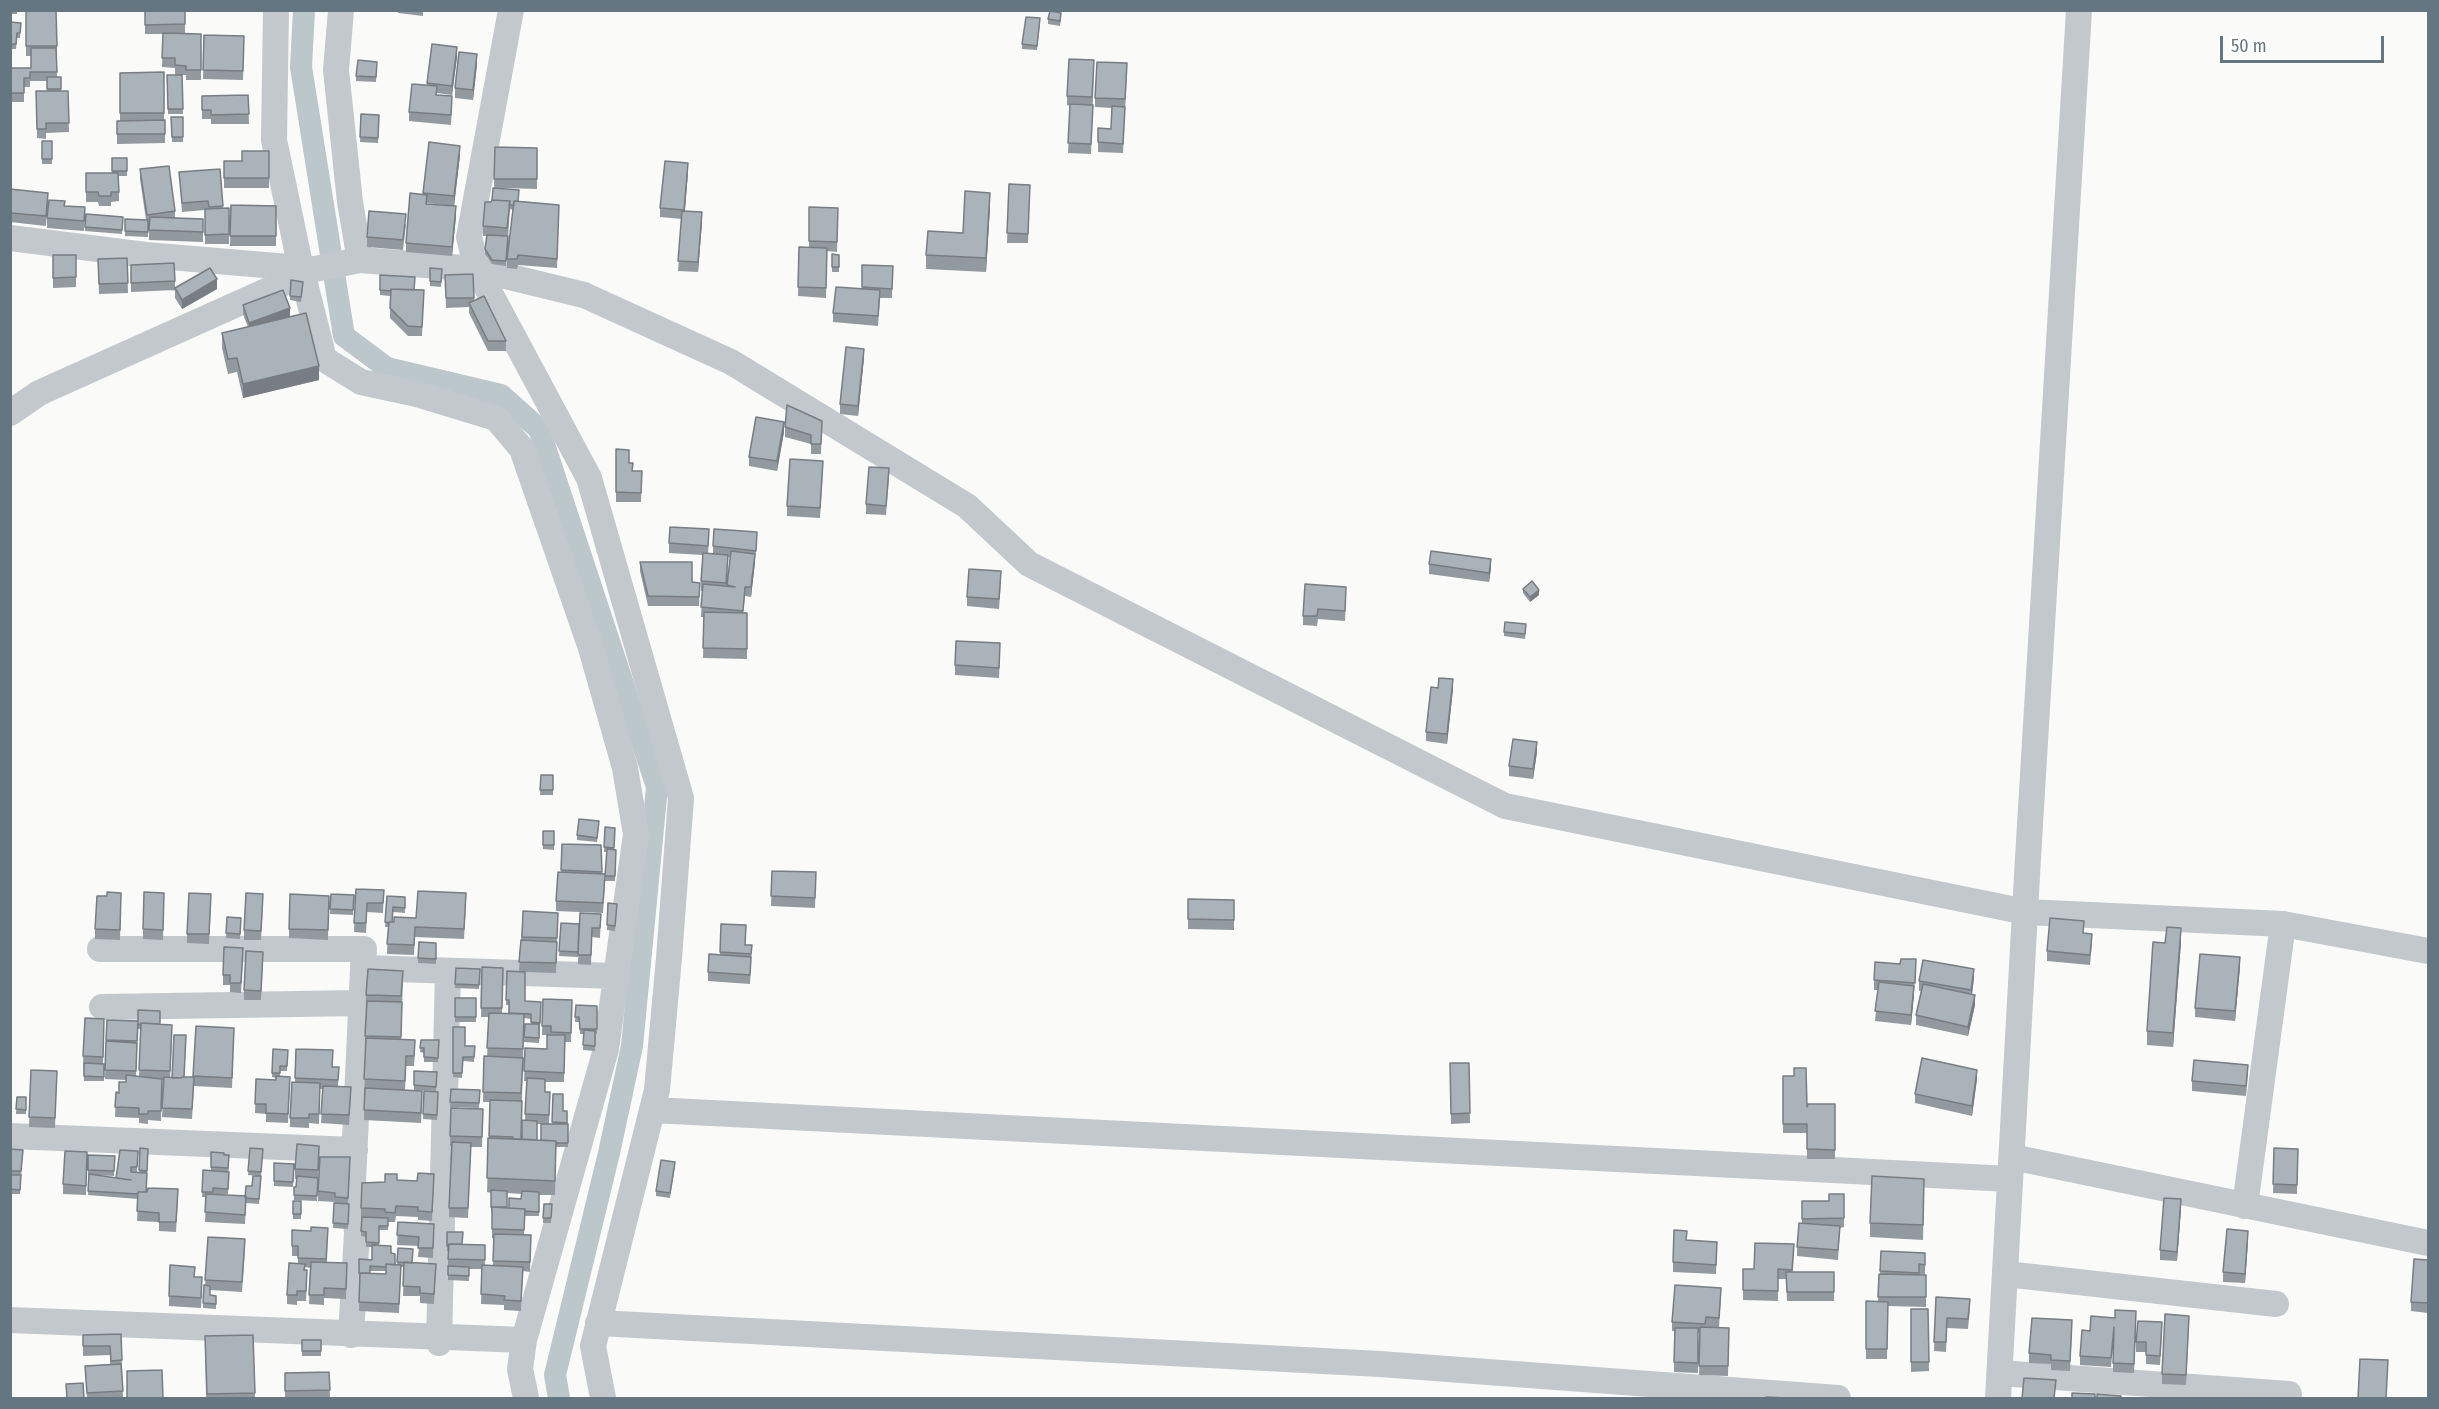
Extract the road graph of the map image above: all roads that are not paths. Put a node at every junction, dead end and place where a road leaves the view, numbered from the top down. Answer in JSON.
{"nodes":[{"id":1,"x":276,"y":10,"type":"edge"},
{"id":2,"x":341,"y":10,"type":"edge"},
{"id":3,"x":511,"y":10,"type":"edge"},
{"id":4,"x":2079,"y":10,"type":"edge"},
{"id":5,"x":10,"y":238,"type":"edge"},
{"id":6,"x":360,"y":260,"type":"junction"},
{"id":7,"x":477,"y":269,"type":"junction"},
{"id":8,"x":312,"y":270,"type":"junction"},
{"id":9,"x":10,"y":413,"type":"edge"},
{"id":10,"x":2026,"y":912,"type":"junction"},
{"id":11,"x":2283,"y":924,"type":"junction"},
{"id":12,"x":100,"y":949,"type":"dead end"},
{"id":13,"x":2428,"y":951,"type":"edge"},
{"id":14,"x":363,"y":968,"type":"junction"},
{"id":15,"x":448,"y":971,"type":"junction"},
{"id":16,"x":617,"y":976,"type":"junction"},
{"id":17,"x":362,"y":1003,"type":"junction"},
{"id":18,"x":102,"y":1007,"type":"dead end"},
{"id":19,"x":652,"y":1110,"type":"junction"},
{"id":20,"x":10,"y":1136,"type":"edge"},
{"id":21,"x":355,"y":1150,"type":"junction"},
{"id":22,"x":2011,"y":1168,"type":"junction"},
{"id":23,"x":2245,"y":1206,"type":"junction"},
{"id":24,"x":2428,"y":1243,"type":"edge"},
{"id":25,"x":2006,"y":1275,"type":"junction"},
{"id":26,"x":2276,"y":1304,"type":"dead end"},
{"id":27,"x":10,"y":1320,"type":"edge"},
{"id":28,"x":598,"y":1323,"type":"junction"},
{"id":29,"x":351,"y":1335,"type":"junction"},
{"id":30,"x":439,"y":1340,"type":"junction"},
{"id":31,"x":524,"y":1341,"type":"junction"},
{"id":32,"x":2000,"y":1373,"type":"junction"},
{"id":33,"x":2289,"y":1394,"type":"dead end"},
{"id":34,"x":526,"y":1398,"type":"edge"},
{"id":35,"x":603,"y":1398,"type":"edge"},
{"id":36,"x":1838,"y":1398,"type":"edge"},
{"id":37,"x":1998,"y":1398,"type":"edge"}],
"edges":[{"from":1,"to":8,"type":"street"},
{"from":2,"to":6,"type":"street"},
{"from":3,"to":7,"type":"street"},
{"from":4,"to":10,"type":"street"},
{"from":5,"to":8,"type":"street"},
{"from":6,"to":7,"type":"street"},
{"from":6,"to":8,"type":"street"},
{"from":7,"to":10,"type":"street"},
{"from":7,"to":19,"type":"street"},
{"from":8,"to":9,"type":"street"},
{"from":8,"to":16,"type":"street"},
{"from":10,"to":11,"type":"street"},
{"from":10,"to":22,"type":"street"},
{"from":11,"to":13,"type":"street"},
{"from":11,"to":23,"type":"street"},
{"from":12,"to":14,"type":"street"},
{"from":14,"to":15,"type":"street"},
{"from":14,"to":17,"type":"street"},
{"from":15,"to":16,"type":"street"},
{"from":15,"to":30,"type":"street"},
{"from":16,"to":31,"type":"street"},
{"from":17,"to":18,"type":"street"},
{"from":17,"to":21,"type":"street"},
{"from":19,"to":22,"type":"street"},
{"from":19,"to":28,"type":"street"},
{"from":20,"to":21,"type":"street"},
{"from":21,"to":29,"type":"street"},
{"from":22,"to":23,"type":"street"},
{"from":22,"to":25,"type":"street"},
{"from":23,"to":24,"type":"street"},
{"from":25,"to":26,"type":"street"},
{"from":25,"to":32,"type":"street"},
{"from":27,"to":29,"type":"street"},
{"from":28,"to":35,"type":"street"},
{"from":28,"to":36,"type":"street"},
{"from":29,"to":30,"type":"street"},
{"from":30,"to":31,"type":"street"},
{"from":31,"to":34,"type":"street"},
{"from":32,"to":33,"type":"street"},
{"from":32,"to":37,"type":"street"}]}
